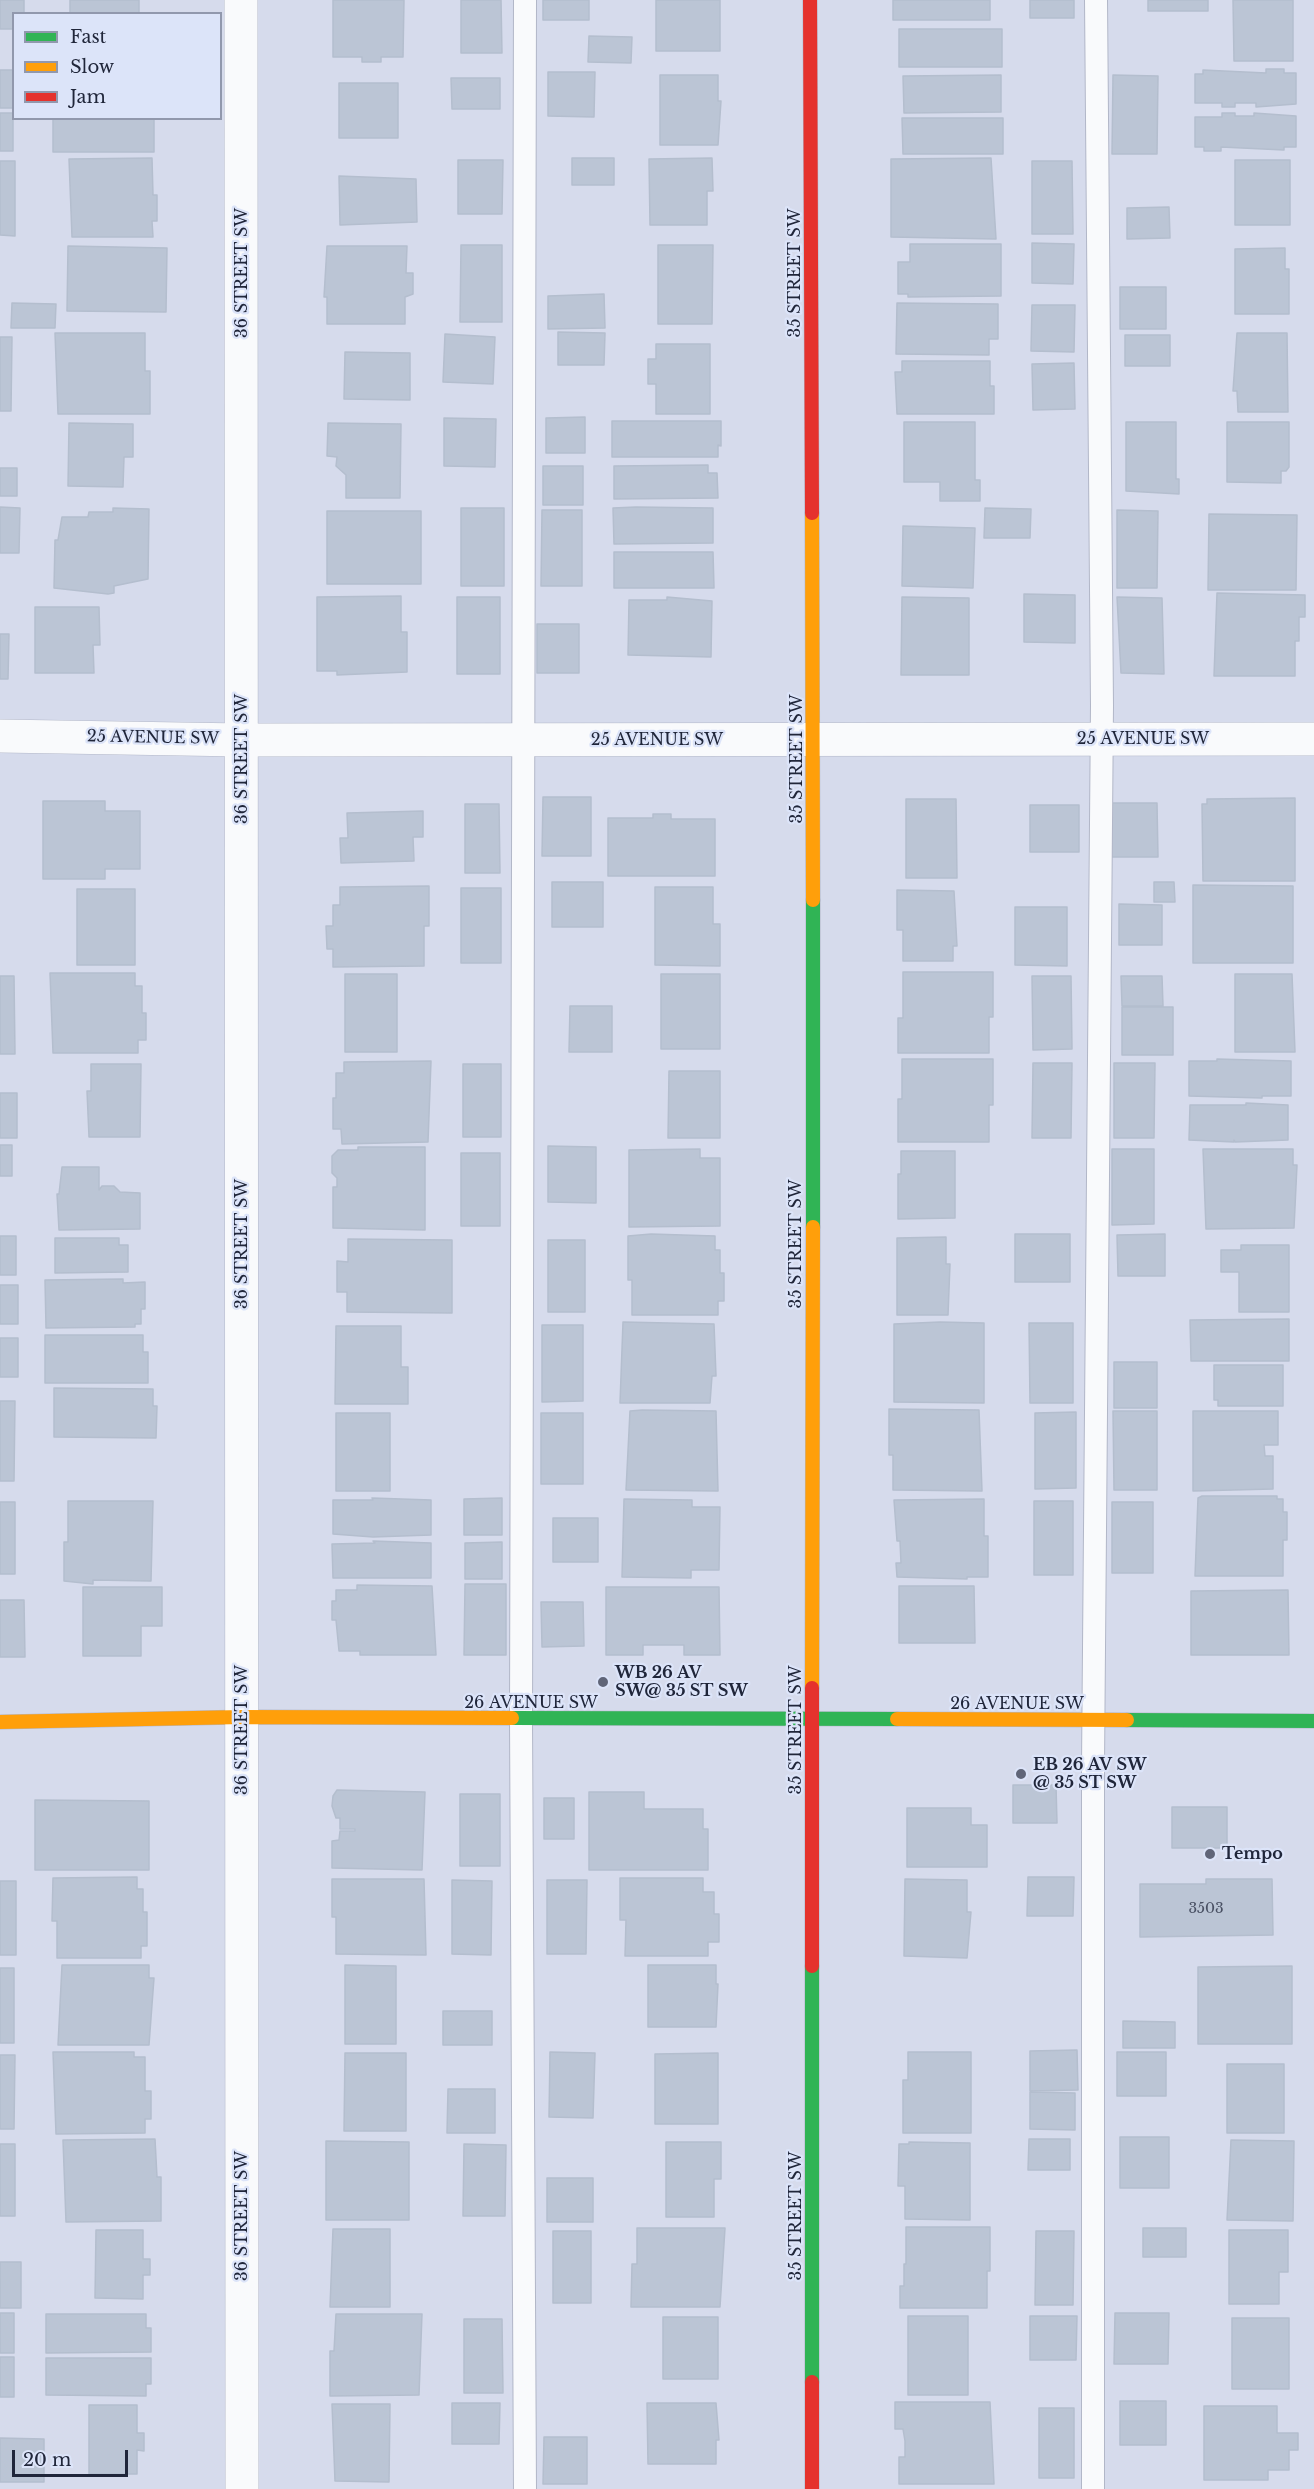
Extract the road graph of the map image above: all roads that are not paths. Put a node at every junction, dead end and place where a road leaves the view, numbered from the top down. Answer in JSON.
{"nodes":[{"id":1,"x":241,"y":0,"type":"edge"},
{"id":2,"x":525,"y":0,"type":"edge"},
{"id":3,"x":810,"y":0,"type":"edge"},
{"id":4,"x":1096,"y":0,"type":"edge"},
{"id":5,"x":0,"y":735,"type":"edge"},
{"id":6,"x":1101,"y":739,"type":"junction"},
{"id":7,"x":1314,"y":739,"type":"edge"},
{"id":8,"x":242,"y":740,"type":"junction"},
{"id":9,"x":525,"y":740,"type":"junction"},
{"id":10,"x":813,"y":740,"type":"junction"},
{"id":11,"x":242,"y":1717,"type":"junction"},
{"id":12,"x":521,"y":1720,"type":"junction"},
{"id":13,"x":813,"y":1721,"type":"junction"},
{"id":14,"x":1094,"y":1721,"type":"junction"},
{"id":15,"x":1314,"y":1721,"type":"edge"},
{"id":16,"x":0,"y":1722,"type":"edge"},
{"id":17,"x":242,"y":2489,"type":"edge"},
{"id":18,"x":525,"y":2489,"type":"edge"},
{"id":19,"x":812,"y":2489,"type":"edge"},
{"id":20,"x":1093,"y":2489,"type":"edge"}],
"edges":[{"from":1,"to":8,"type":"street","name":"36 STREET SW"},
{"from":2,"to":9,"type":"lane"},
{"from":3,"to":10,"type":"street","name":"35 STREET SW"},
{"from":4,"to":6,"type":"lane"},
{"from":5,"to":8,"type":"street","name":"25 AVENUE SW"},
{"from":6,"to":7,"type":"street","name":"25 AVENUE SW"},
{"from":6,"to":10,"type":"street","name":"25 AVENUE SW"},
{"from":6,"to":14,"type":"lane"},
{"from":8,"to":9,"type":"street","name":"25 AVENUE SW"},
{"from":8,"to":11,"type":"street","name":"36 STREET SW"},
{"from":9,"to":10,"type":"street","name":"25 AVENUE SW"},
{"from":9,"to":12,"type":"lane"},
{"from":10,"to":13,"type":"street","name":"35 STREET SW"},
{"from":11,"to":12,"type":"street","name":"26 AVENUE SW"},
{"from":11,"to":16,"type":"street","name":"26 AVENUE SW"},
{"from":11,"to":17,"type":"street","name":"36 STREET SW"},
{"from":12,"to":13,"type":"street","name":"26 AVENUE SW"},
{"from":12,"to":18,"type":"lane"},
{"from":13,"to":14,"type":"street","name":"26 AVENUE SW"},
{"from":13,"to":19,"type":"street","name":"35 STREET SW"},
{"from":14,"to":15,"type":"street","name":"26 AVENUE SW"},
{"from":14,"to":20,"type":"lane"}]}
